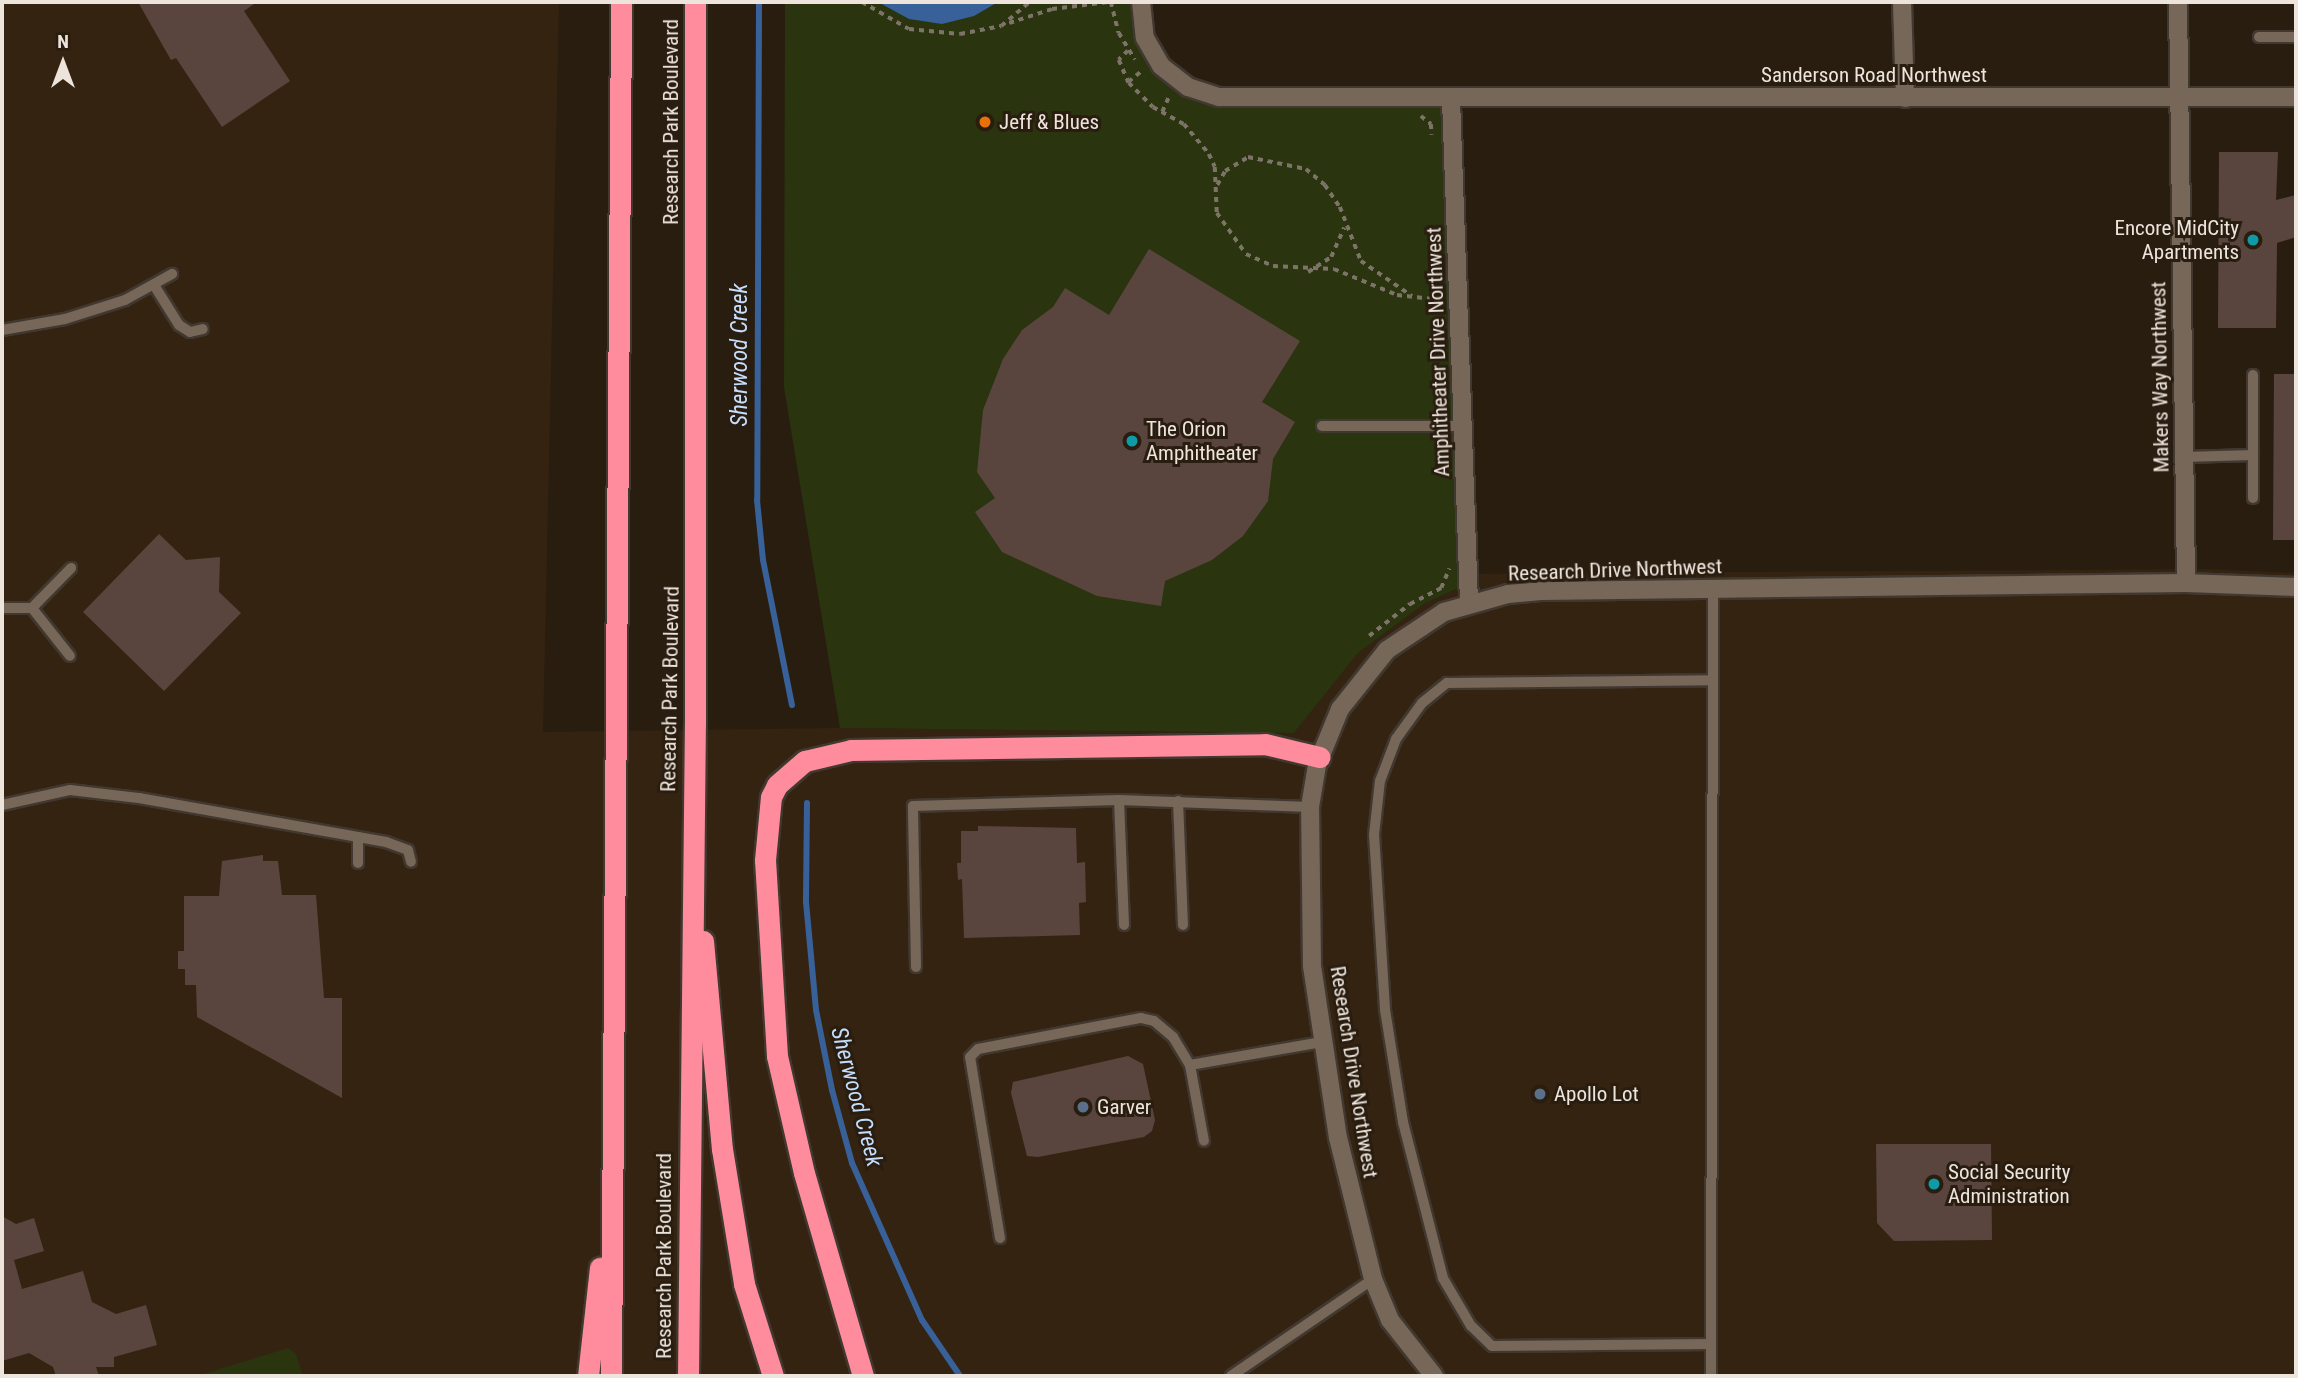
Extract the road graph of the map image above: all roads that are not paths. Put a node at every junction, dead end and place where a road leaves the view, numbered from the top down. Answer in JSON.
{"nodes":[{"id":1,"x":621,"y":2,"type":"edge"},
{"id":2,"x":695,"y":2,"type":"edge"},
{"id":3,"x":1141,"y":2,"type":"edge"},
{"id":4,"x":1902,"y":2,"type":"edge"},
{"id":5,"x":2178,"y":2,"type":"edge"},
{"id":6,"x":2259,"y":37,"type":"dead end"},
{"id":7,"x":2296,"y":37,"type":"edge"},
{"id":8,"x":2179,"y":96,"type":"junction"},
{"id":9,"x":2296,"y":97,"type":"edge"},
{"id":10,"x":1905,"y":98,"type":"junction"},
{"id":11,"x":1451,"y":99,"type":"junction"},
{"id":12,"x":172,"y":274,"type":"dead end"},
{"id":13,"x":155,"y":285,"type":"junction"},
{"id":14,"x":203,"y":329,"type":"dead end"},
{"id":15,"x":2,"y":330,"type":"edge"},
{"id":16,"x":2253,"y":375,"type":"dead end"},
{"id":17,"x":1322,"y":426,"type":"dead end"},
{"id":18,"x":1463,"y":426,"type":"junction"},
{"id":19,"x":2253,"y":456,"type":"junction"},
{"id":20,"x":2184,"y":457,"type":"junction"},
{"id":21,"x":2253,"y":498,"type":"dead end"},
{"id":22,"x":71,"y":568,"type":"dead end"},
{"id":23,"x":2186,"y":583,"type":"junction"},
{"id":24,"x":2296,"y":587,"type":"edge"},
{"id":25,"x":1713,"y":590,"type":"junction"},
{"id":26,"x":1469,"y":603,"type":"junction"},
{"id":27,"x":2,"y":608,"type":"edge"},
{"id":28,"x":32,"y":608,"type":"junction"},
{"id":29,"x":70,"y":656,"type":"dead end"},
{"id":30,"x":1713,"y":680,"type":"junction"},
{"id":31,"x":1320,"y":757,"type":"junction"},
{"id":32,"x":1119,"y":800,"type":"junction"},
{"id":33,"x":1178,"y":801,"type":"junction"},
{"id":34,"x":2,"y":805,"type":"edge"},
{"id":35,"x":1310,"y":807,"type":"junction"},
{"id":36,"x":693,"y":832,"type":"junction"},
{"id":37,"x":358,"y":837,"type":"junction"},
{"id":38,"x":411,"y":862,"type":"dead end"},
{"id":39,"x":358,"y":863,"type":"dead end"},
{"id":40,"x":1124,"y":925,"type":"dead end"},
{"id":41,"x":1183,"y":925,"type":"dead end"},
{"id":42,"x":916,"y":967,"type":"dead end"},
{"id":43,"x":1322,"y":1042,"type":"junction"},
{"id":44,"x":1190,"y":1065,"type":"junction"},
{"id":45,"x":1204,"y":1141,"type":"dead end"},
{"id":46,"x":612,"y":1154,"type":"junction"},
{"id":47,"x":1000,"y":1238,"type":"dead end"},
{"id":48,"x":1373,"y":1279,"type":"junction"},
{"id":49,"x":1711,"y":1344,"type":"junction"},
{"id":50,"x":589,"y":1376,"type":"edge"},
{"id":51,"x":611,"y":1376,"type":"edge"},
{"id":52,"x":688,"y":1376,"type":"edge"},
{"id":53,"x":773,"y":1376,"type":"edge"},
{"id":54,"x":863,"y":1376,"type":"edge"},
{"id":55,"x":1231,"y":1376,"type":"edge"},
{"id":56,"x":1434,"y":1376,"type":"edge"},
{"id":57,"x":1711,"y":1376,"type":"edge"}],
"edges":[{"from":1,"to":46,"type":"highway"},
{"from":2,"to":36,"type":"highway","name":"Research Park Boulevard"},
{"from":3,"to":11,"type":"street","name":"Sanderson Road Northwest"},
{"from":4,"to":10,"type":"street"},
{"from":5,"to":8,"type":"street","name":"Makers Way Northwest"},
{"from":6,"to":7,"type":"lane"},
{"from":8,"to":9,"type":"street","name":"Sanderson Road Northwest"},
{"from":8,"to":10,"type":"street","name":"Sanderson Road Northwest"},
{"from":8,"to":20,"type":"street","name":"Makers Way Northwest"},
{"from":10,"to":11,"type":"street","name":"Sanderson Road Northwest"},
{"from":11,"to":18,"type":"street","name":"Amphitheater Drive Northwest"},
{"from":12,"to":13,"type":"lane"},
{"from":13,"to":14,"type":"lane"},
{"from":13,"to":15,"type":"lane"},
{"from":16,"to":19,"type":"lane"},
{"from":17,"to":18,"type":"lane"},
{"from":18,"to":26,"type":"street","name":"Amphitheater Drive Northwest"},
{"from":19,"to":20,"type":"lane"},
{"from":19,"to":21,"type":"lane"},
{"from":20,"to":23,"type":"street","name":"Makers Way Northwest"},
{"from":22,"to":28,"type":"lane"},
{"from":23,"to":24,"type":"street","name":"Research Drive Northwest"},
{"from":23,"to":25,"type":"street","name":"Research Drive Northwest"},
{"from":25,"to":26,"type":"street","name":"Research Drive Northwest"},
{"from":25,"to":30,"type":"lane"},
{"from":26,"to":31,"type":"street","name":"Research Drive Northwest"},
{"from":27,"to":28,"type":"lane"},
{"from":28,"to":29,"type":"lane"},
{"from":30,"to":49,"type":"lane"},
{"from":30,"to":49,"type":"lane"},
{"from":31,"to":35,"type":"street","name":"Research Drive Northwest"},
{"from":31,"to":54,"type":"highway"},
{"from":32,"to":33,"type":"lane"},
{"from":32,"to":40,"type":"lane"},
{"from":32,"to":42,"type":"lane"},
{"from":33,"to":35,"type":"lane"},
{"from":33,"to":41,"type":"lane"},
{"from":34,"to":37,"type":"lane"},
{"from":35,"to":43,"type":"street","name":"Research Drive Northwest"},
{"from":36,"to":52,"type":"highway","name":"Research Park Boulevard"},
{"from":36,"to":53,"type":"highway"},
{"from":37,"to":38,"type":"lane"},
{"from":37,"to":39,"type":"lane"},
{"from":43,"to":44,"type":"lane"},
{"from":43,"to":48,"type":"street","name":"Research Drive Northwest"},
{"from":44,"to":45,"type":"lane"},
{"from":44,"to":47,"type":"lane"},
{"from":46,"to":50,"type":"highway"},
{"from":46,"to":51,"type":"highway"},
{"from":48,"to":55,"type":"lane"},
{"from":48,"to":56,"type":"street","name":"Research Drive Northwest"},
{"from":49,"to":57,"type":"lane"}]}
